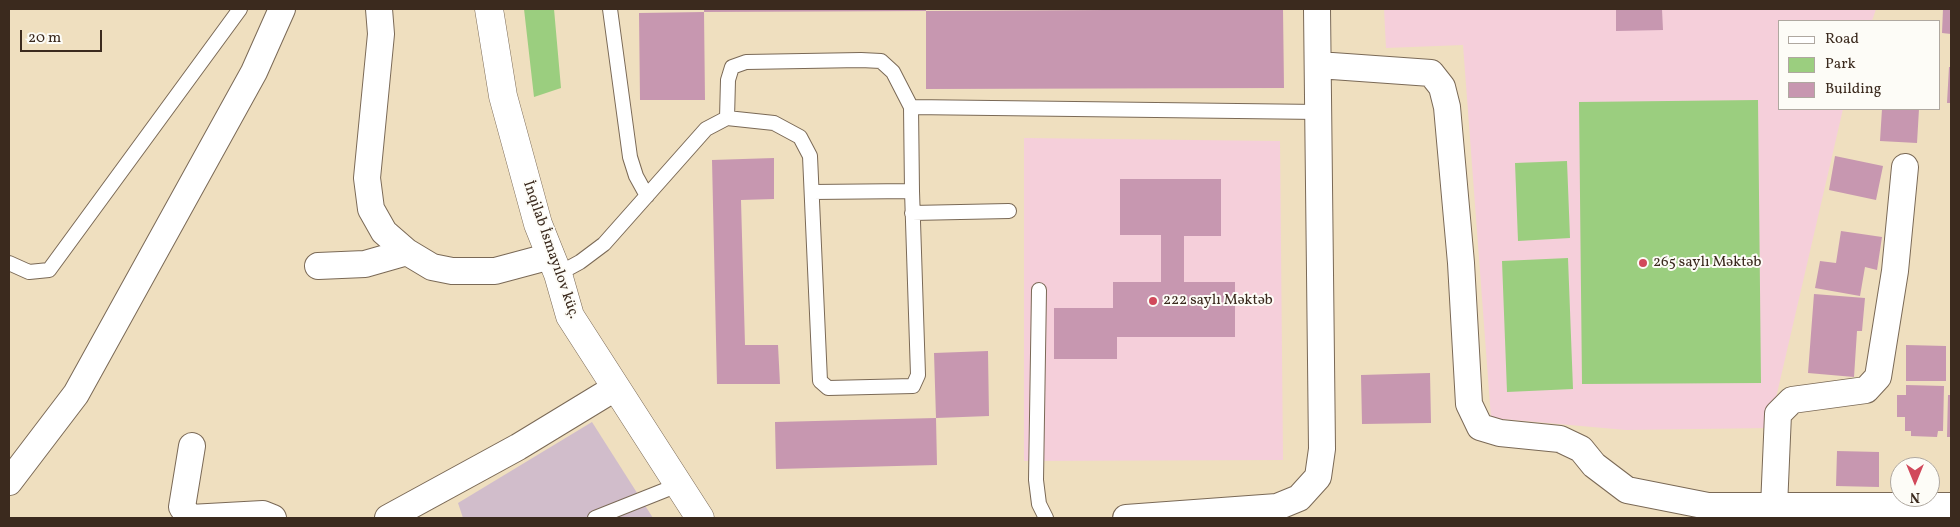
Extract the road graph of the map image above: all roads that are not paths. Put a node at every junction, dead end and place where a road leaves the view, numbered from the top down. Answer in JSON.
{"nodes":[{"id":1,"x":240,"y":9,"type":"edge"},
{"id":2,"x":282,"y":9,"type":"edge"},
{"id":3,"x":379,"y":9,"type":"edge"},
{"id":4,"x":489,"y":9,"type":"edge"},
{"id":5,"x":610,"y":9,"type":"edge"},
{"id":6,"x":1317,"y":9,"type":"edge"},
{"id":7,"x":1318,"y":65,"type":"junction"},
{"id":8,"x":911,"y":107,"type":"junction"},
{"id":9,"x":1318,"y":112,"type":"junction"},
{"id":10,"x":727,"y":118,"type":"junction"},
{"id":11,"x":1905,"y":168,"type":"dead end"},
{"id":12,"x":912,"y":191,"type":"junction"},
{"id":13,"x":812,"y":192,"type":"junction"},
{"id":14,"x":647,"y":196,"type":"junction"},
{"id":15,"x":1009,"y":211,"type":"dead end"},
{"id":16,"x":912,"y":213,"type":"junction"},
{"id":17,"x":407,"y":252,"type":"junction"},
{"id":18,"x":9,"y":263,"type":"edge"},
{"id":19,"x":555,"y":265,"type":"junction"},
{"id":20,"x":318,"y":266,"type":"dead end"},
{"id":21,"x":1039,"y":290,"type":"dead end"},
{"id":22,"x":615,"y":388,"type":"junction"},
{"id":23,"x":192,"y":446,"type":"dead end"},
{"id":24,"x":9,"y":482,"type":"edge"},
{"id":25,"x":678,"y":485,"type":"junction"},
{"id":26,"x":1951,"y":506,"type":"edge"},
{"id":27,"x":1774,"y":507,"type":"junction"},
{"id":28,"x":273,"y":518,"type":"edge"},
{"id":29,"x":388,"y":518,"type":"edge"},
{"id":30,"x":595,"y":518,"type":"edge"},
{"id":31,"x":700,"y":518,"type":"edge"},
{"id":32,"x":1046,"y":518,"type":"edge"},
{"id":33,"x":1126,"y":518,"type":"edge"}],
"edges":[{"from":1,"to":18,"type":"lane"},
{"from":2,"to":24,"type":"street"},
{"from":3,"to":17,"type":"street"},
{"from":4,"to":19,"type":"main road","name":"İnqilab İsmayılov küç."},
{"from":5,"to":14,"type":"lane"},
{"from":6,"to":7,"type":"street"},
{"from":7,"to":9,"type":"street"},
{"from":7,"to":27,"type":"street"},
{"from":8,"to":9,"type":"lane"},
{"from":8,"to":10,"type":"lane"},
{"from":8,"to":12,"type":"lane"},
{"from":9,"to":33,"type":"street"},
{"from":10,"to":13,"type":"lane"},
{"from":10,"to":14,"type":"lane"},
{"from":11,"to":27,"type":"street"},
{"from":12,"to":13,"type":"lane"},
{"from":12,"to":16,"type":"lane"},
{"from":13,"to":16,"type":"lane"},
{"from":14,"to":19,"type":"lane"},
{"from":15,"to":16,"type":"lane"},
{"from":17,"to":19,"type":"street"},
{"from":17,"to":20,"type":"street"},
{"from":19,"to":22,"type":"main road","name":"İnqilab İsmayılov küç."},
{"from":21,"to":32,"type":"lane"},
{"from":22,"to":25,"type":"main road","name":"İnqilab İsmayılov küç."},
{"from":22,"to":29,"type":"street"},
{"from":23,"to":28,"type":"street"},
{"from":25,"to":30,"type":"lane"},
{"from":25,"to":31,"type":"main road","name":"İnqilab İsmayılov küç."},
{"from":26,"to":27,"type":"street"}]}
